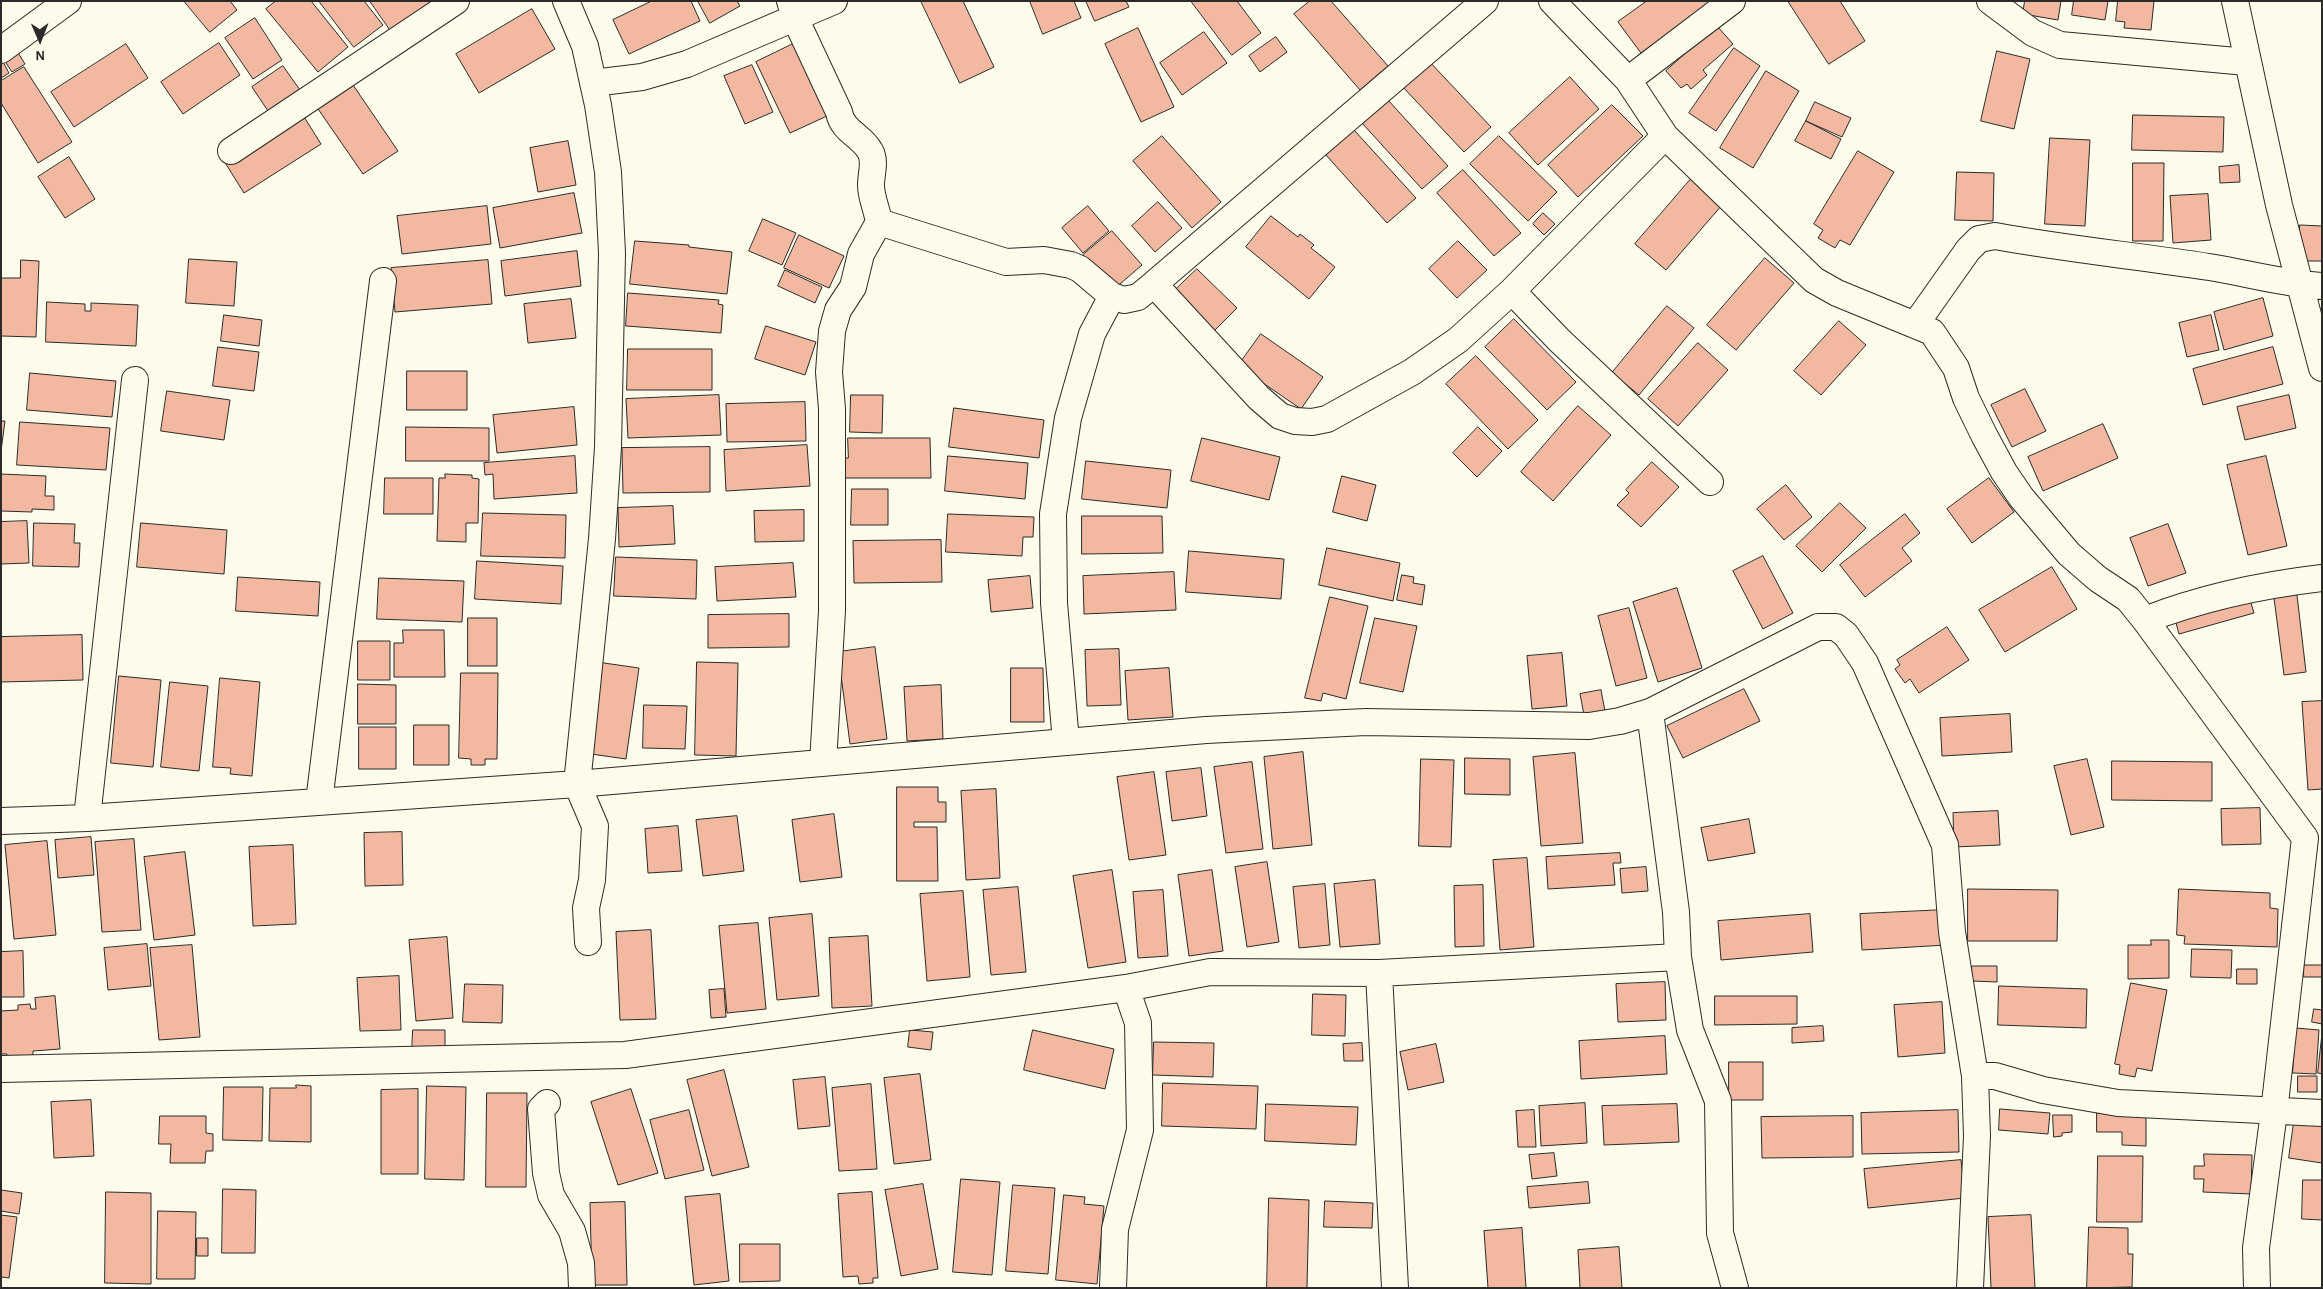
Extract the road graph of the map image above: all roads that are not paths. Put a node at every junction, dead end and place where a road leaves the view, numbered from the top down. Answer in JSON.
{"nodes":[{"id":1,"x":68,"y":1,"type":"edge"},
{"id":2,"x":456,"y":1,"type":"edge"},
{"id":3,"x":834,"y":1,"type":"edge"},
{"id":4,"x":1485,"y":1,"type":"edge"},
{"id":5,"x":1552,"y":1,"type":"edge"},
{"id":6,"x":1732,"y":1,"type":"edge"},
{"id":7,"x":1990,"y":1,"type":"edge"},
{"id":8,"x":2235,"y":1,"type":"edge"},
{"id":9,"x":792,"y":10,"type":"edge"},
{"id":10,"x":571,"y":11,"type":"edge"},
{"id":11,"x":1,"y":50,"type":"edge"},
{"id":12,"x":2247,"y":62,"type":"junction"},
{"id":13,"x":1628,"y":80,"type":"junction"},
{"id":14,"x":593,"y":83,"type":"junction"},
{"id":15,"x":1665,"y":136,"type":"junction"},
{"id":16,"x":232,"y":151,"type":"dead end"},
{"id":17,"x":879,"y":222,"type":"junction"},
{"id":18,"x":383,"y":281,"type":"dead end"},
{"id":19,"x":1154,"y":284,"type":"junction"},
{"id":20,"x":2311,"y":285,"type":"edge"},
{"id":21,"x":1512,"y":291,"type":"junction"},
{"id":22,"x":1112,"y":296,"type":"junction"},
{"id":23,"x":1916,"y":325,"type":"junction"},
{"id":24,"x":2322,"y":368,"type":"edge"},
{"id":25,"x":135,"y":380,"type":"dead end"},
{"id":26,"x":1710,"y":482,"type":"dead end"},
{"id":27,"x":2322,"y":578,"type":"edge"},
{"id":28,"x":2145,"y":620,"type":"junction"},
{"id":29,"x":1650,"y":712,"type":"junction"},
{"id":30,"x":1066,"y":742,"type":"junction"},
{"id":31,"x":823,"y":764,"type":"junction"},
{"id":32,"x":577,"y":784,"type":"junction"},
{"id":33,"x":319,"y":802,"type":"junction"},
{"id":34,"x":87,"y":818,"type":"junction"},
{"id":35,"x":1,"y":821,"type":"edge"},
{"id":36,"x":2313,"y":839,"type":"edge"},
{"id":37,"x":588,"y":942,"type":"dead end"},
{"id":38,"x":1678,"y":958,"type":"junction"},
{"id":39,"x":1379,"y":973,"type":"junction"},
{"id":40,"x":1126,"y":988,"type":"junction"},
{"id":41,"x":1,"y":1069,"type":"edge"},
{"id":42,"x":1975,"y":1076,"type":"junction"},
{"id":43,"x":547,"y":1103,"type":"dead end"},
{"id":44,"x":2274,"y":1112,"type":"junction"},
{"id":45,"x":2322,"y":1114,"type":"edge"},
{"id":46,"x":582,"y":1288,"type":"edge"},
{"id":47,"x":1113,"y":1288,"type":"edge"},
{"id":48,"x":1395,"y":1288,"type":"edge"},
{"id":49,"x":1735,"y":1288,"type":"edge"},
{"id":50,"x":1970,"y":1288,"type":"edge"},
{"id":51,"x":2257,"y":1288,"type":"edge"}],
"edges":[{"from":1,"to":11,"type":"street"},
{"from":2,"to":16,"type":"street"},
{"from":3,"to":9,"type":"street"},
{"from":4,"to":19,"type":"street"},
{"from":5,"to":13,"type":"street"},
{"from":6,"to":13,"type":"street"},
{"from":7,"to":12,"type":"street"},
{"from":8,"to":12,"type":"street"},
{"from":9,"to":14,"type":"street"},
{"from":9,"to":17,"type":"street"},
{"from":10,"to":14,"type":"street"},
{"from":12,"to":20,"type":"street"},
{"from":13,"to":15,"type":"street"},
{"from":14,"to":32,"type":"street"},
{"from":15,"to":21,"type":"street"},
{"from":15,"to":23,"type":"street"},
{"from":17,"to":22,"type":"street"},
{"from":17,"to":31,"type":"street"},
{"from":18,"to":33,"type":"street"},
{"from":19,"to":21,"type":"street"},
{"from":19,"to":22,"type":"street"},
{"from":20,"to":23,"type":"street"},
{"from":20,"to":24,"type":"street"},
{"from":21,"to":26,"type":"street"},
{"from":22,"to":30,"type":"street"},
{"from":23,"to":28,"type":"street"},
{"from":25,"to":34,"type":"street"},
{"from":27,"to":28,"type":"street"},
{"from":28,"to":36,"type":"street"},
{"from":29,"to":30,"type":"street"},
{"from":29,"to":38,"type":"street"},
{"from":29,"to":42,"type":"street"},
{"from":30,"to":31,"type":"street"},
{"from":31,"to":32,"type":"street"},
{"from":32,"to":33,"type":"street"},
{"from":32,"to":37,"type":"street"},
{"from":33,"to":34,"type":"street"},
{"from":34,"to":35,"type":"street"},
{"from":36,"to":44,"type":"street"},
{"from":38,"to":39,"type":"street"},
{"from":38,"to":49,"type":"street"},
{"from":39,"to":40,"type":"street"},
{"from":39,"to":48,"type":"street"},
{"from":40,"to":41,"type":"street"},
{"from":40,"to":47,"type":"street"},
{"from":42,"to":44,"type":"street"},
{"from":42,"to":50,"type":"street"},
{"from":43,"to":46,"type":"street"},
{"from":44,"to":45,"type":"street"},
{"from":44,"to":51,"type":"street"}]}
